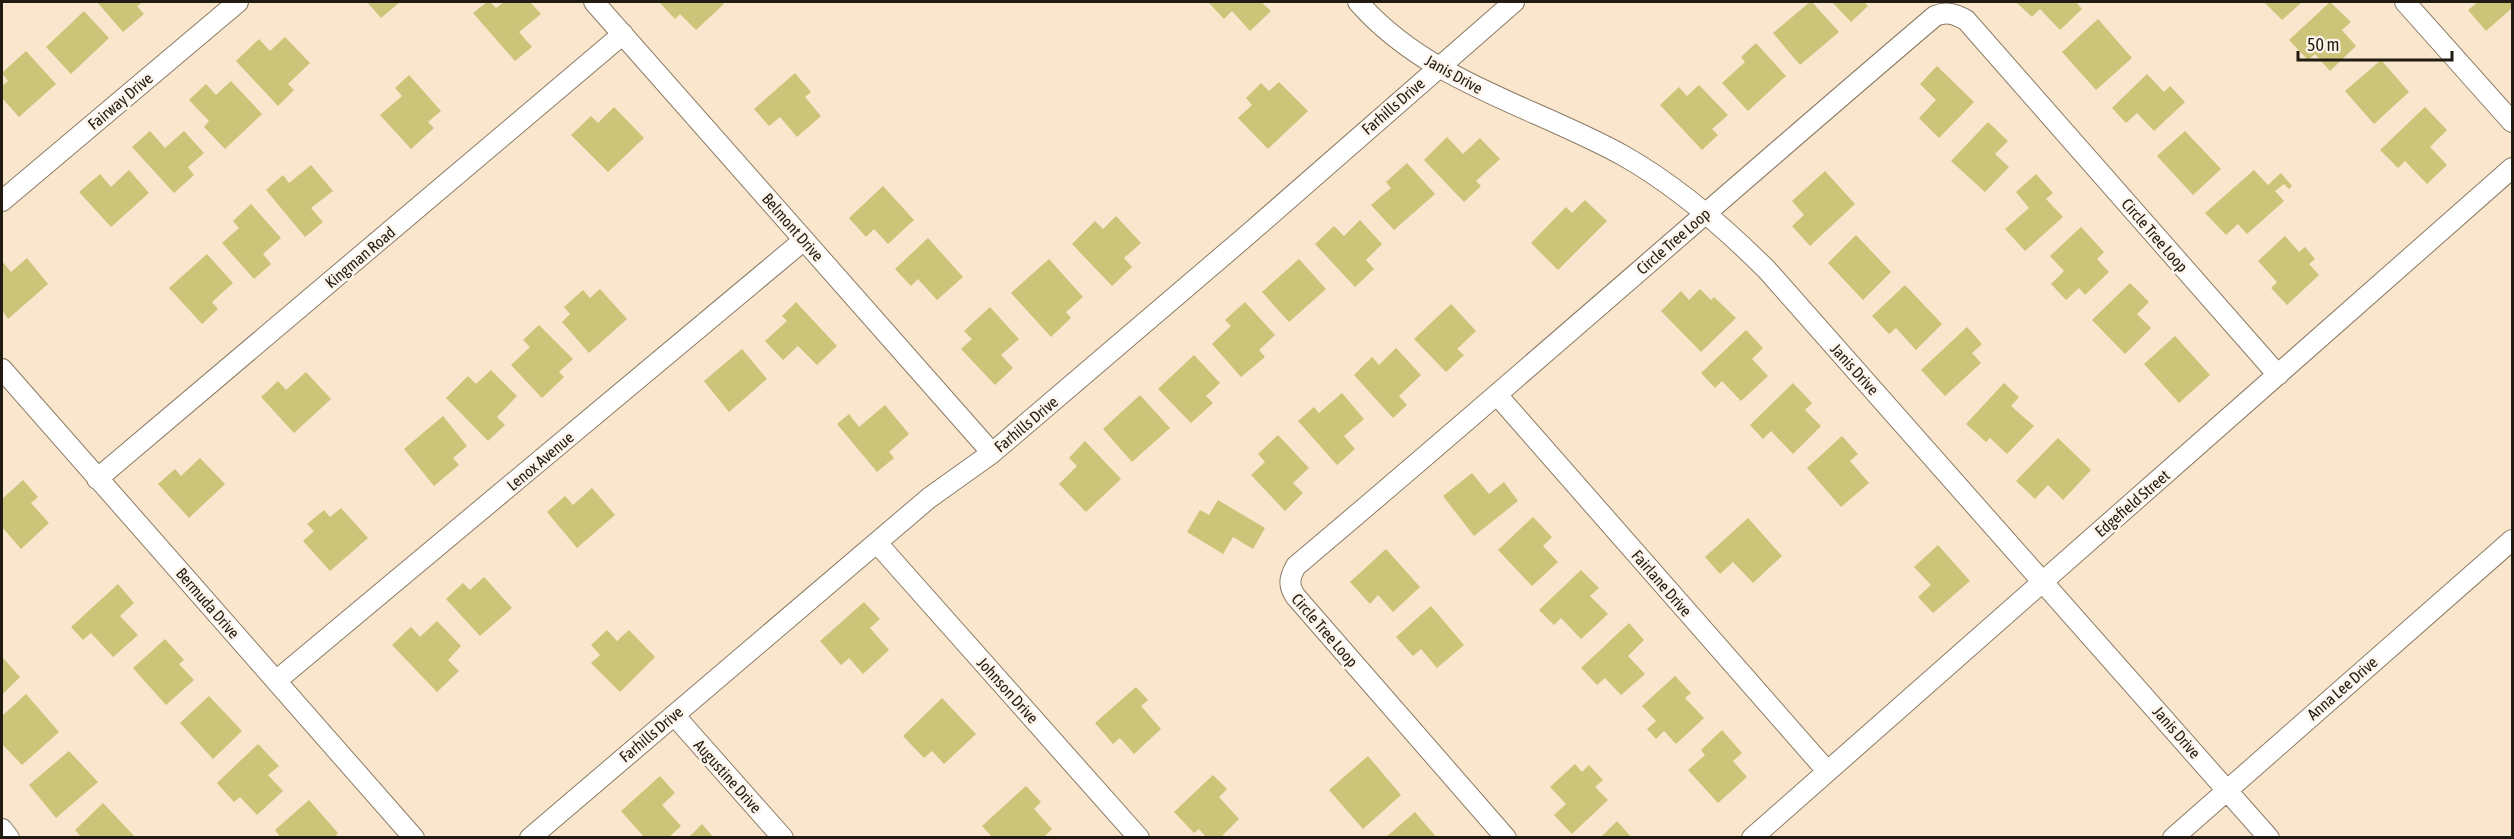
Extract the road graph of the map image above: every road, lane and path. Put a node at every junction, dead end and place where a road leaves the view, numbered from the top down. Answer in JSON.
{"nodes":[{"id":1,"x":238,"y":2,"type":"edge"},
{"id":2,"x":594,"y":2,"type":"edge"},
{"id":3,"x":1358,"y":2,"type":"edge"},
{"id":4,"x":1514,"y":2,"type":"edge"},
{"id":5,"x":2405,"y":2,"type":"edge"},
{"id":6,"x":623,"y":34,"type":"junction"},
{"id":7,"x":1438,"y":67,"type":"junction"},
{"id":8,"x":2512,"y":122,"type":"edge"},
{"id":9,"x":2512,"y":168,"type":"edge"},
{"id":10,"x":2,"y":201,"type":"edge"},
{"id":11,"x":1705,"y":212,"type":"junction"},
{"id":12,"x":804,"y":240,"type":"junction"},
{"id":13,"x":2,"y":369,"type":"edge"},
{"id":14,"x":2278,"y":375,"type":"junction"},
{"id":15,"x":1498,"y":396,"type":"junction"},
{"id":16,"x":992,"y":453,"type":"junction"},
{"id":17,"x":98,"y":478,"type":"junction"},
{"id":18,"x":2512,"y":540,"type":"edge"},
{"id":19,"x":877,"y":543,"type":"junction"},
{"id":20,"x":2044,"y":581,"type":"junction"},
{"id":21,"x":276,"y":681,"type":"junction"},
{"id":22,"x":674,"y":715,"type":"junction"},
{"id":23,"x":1827,"y":771,"type":"junction"},
{"id":24,"x":2227,"y":789,"type":"junction"},
{"id":25,"x":2,"y":830,"type":"edge"},
{"id":26,"x":9,"y":837,"type":"edge"},
{"id":27,"x":414,"y":837,"type":"edge"},
{"id":28,"x":530,"y":837,"type":"edge"},
{"id":29,"x":783,"y":837,"type":"edge"},
{"id":30,"x":1139,"y":837,"type":"edge"},
{"id":31,"x":1506,"y":837,"type":"edge"},
{"id":32,"x":1752,"y":837,"type":"edge"},
{"id":33,"x":2173,"y":837,"type":"edge"},
{"id":34,"x":2269,"y":837,"type":"edge"}],
"edges":[{"from":1,"to":10,"type":"street","name":"Fairway Drive"},
{"from":2,"to":6,"type":"street","name":"Belmont Drive"},
{"from":3,"to":7,"type":"street","name":"Janis Drive"},
{"from":4,"to":7,"type":"street","name":"Farhills Drive"},
{"from":5,"to":8,"type":"street"},
{"from":6,"to":12,"type":"street","name":"Belmont Drive"},
{"from":6,"to":17,"type":"street","name":"Kingman Road"},
{"from":7,"to":11,"type":"street","name":"Janis Drive"},
{"from":7,"to":16,"type":"street","name":"Farhills Drive"},
{"from":9,"to":14,"type":"street","name":"Edgefield Street"},
{"from":11,"to":14,"type":"street","name":"Circle Tree Loop"},
{"from":11,"to":15,"type":"street","name":"Circle Tree Loop"},
{"from":11,"to":20,"type":"street","name":"Janis Drive"},
{"from":12,"to":16,"type":"street","name":"Belmont Drive"},
{"from":12,"to":21,"type":"street","name":"Lenox Avenue"},
{"from":13,"to":17,"type":"street","name":"Bermuda Drive"},
{"from":14,"to":20,"type":"street","name":"Edgefield Street"},
{"from":15,"to":23,"type":"street","name":"Fairlane Drive"},
{"from":15,"to":31,"type":"street","name":"Circle Tree Loop"},
{"from":16,"to":19,"type":"street","name":"Farhills Drive"},
{"from":17,"to":21,"type":"street","name":"Bermuda Drive"},
{"from":18,"to":24,"type":"street","name":"Anna Lee Drive"},
{"from":19,"to":22,"type":"street","name":"Farhills Drive"},
{"from":19,"to":30,"type":"street","name":"Johnson Drive"},
{"from":20,"to":23,"type":"street","name":"Edgefield Street"},
{"from":20,"to":24,"type":"street","name":"Janis Drive"},
{"from":21,"to":27,"type":"street","name":"Bermuda Drive"},
{"from":22,"to":28,"type":"street","name":"Farhills Drive"},
{"from":22,"to":29,"type":"street","name":"Augustine Drive"},
{"from":23,"to":32,"type":"street","name":"Edgefield Street"},
{"from":24,"to":33,"type":"street","name":"Anna Lee Drive"},
{"from":24,"to":34,"type":"street","name":"Janis Drive"},
{"from":25,"to":26,"type":"street"}]}
